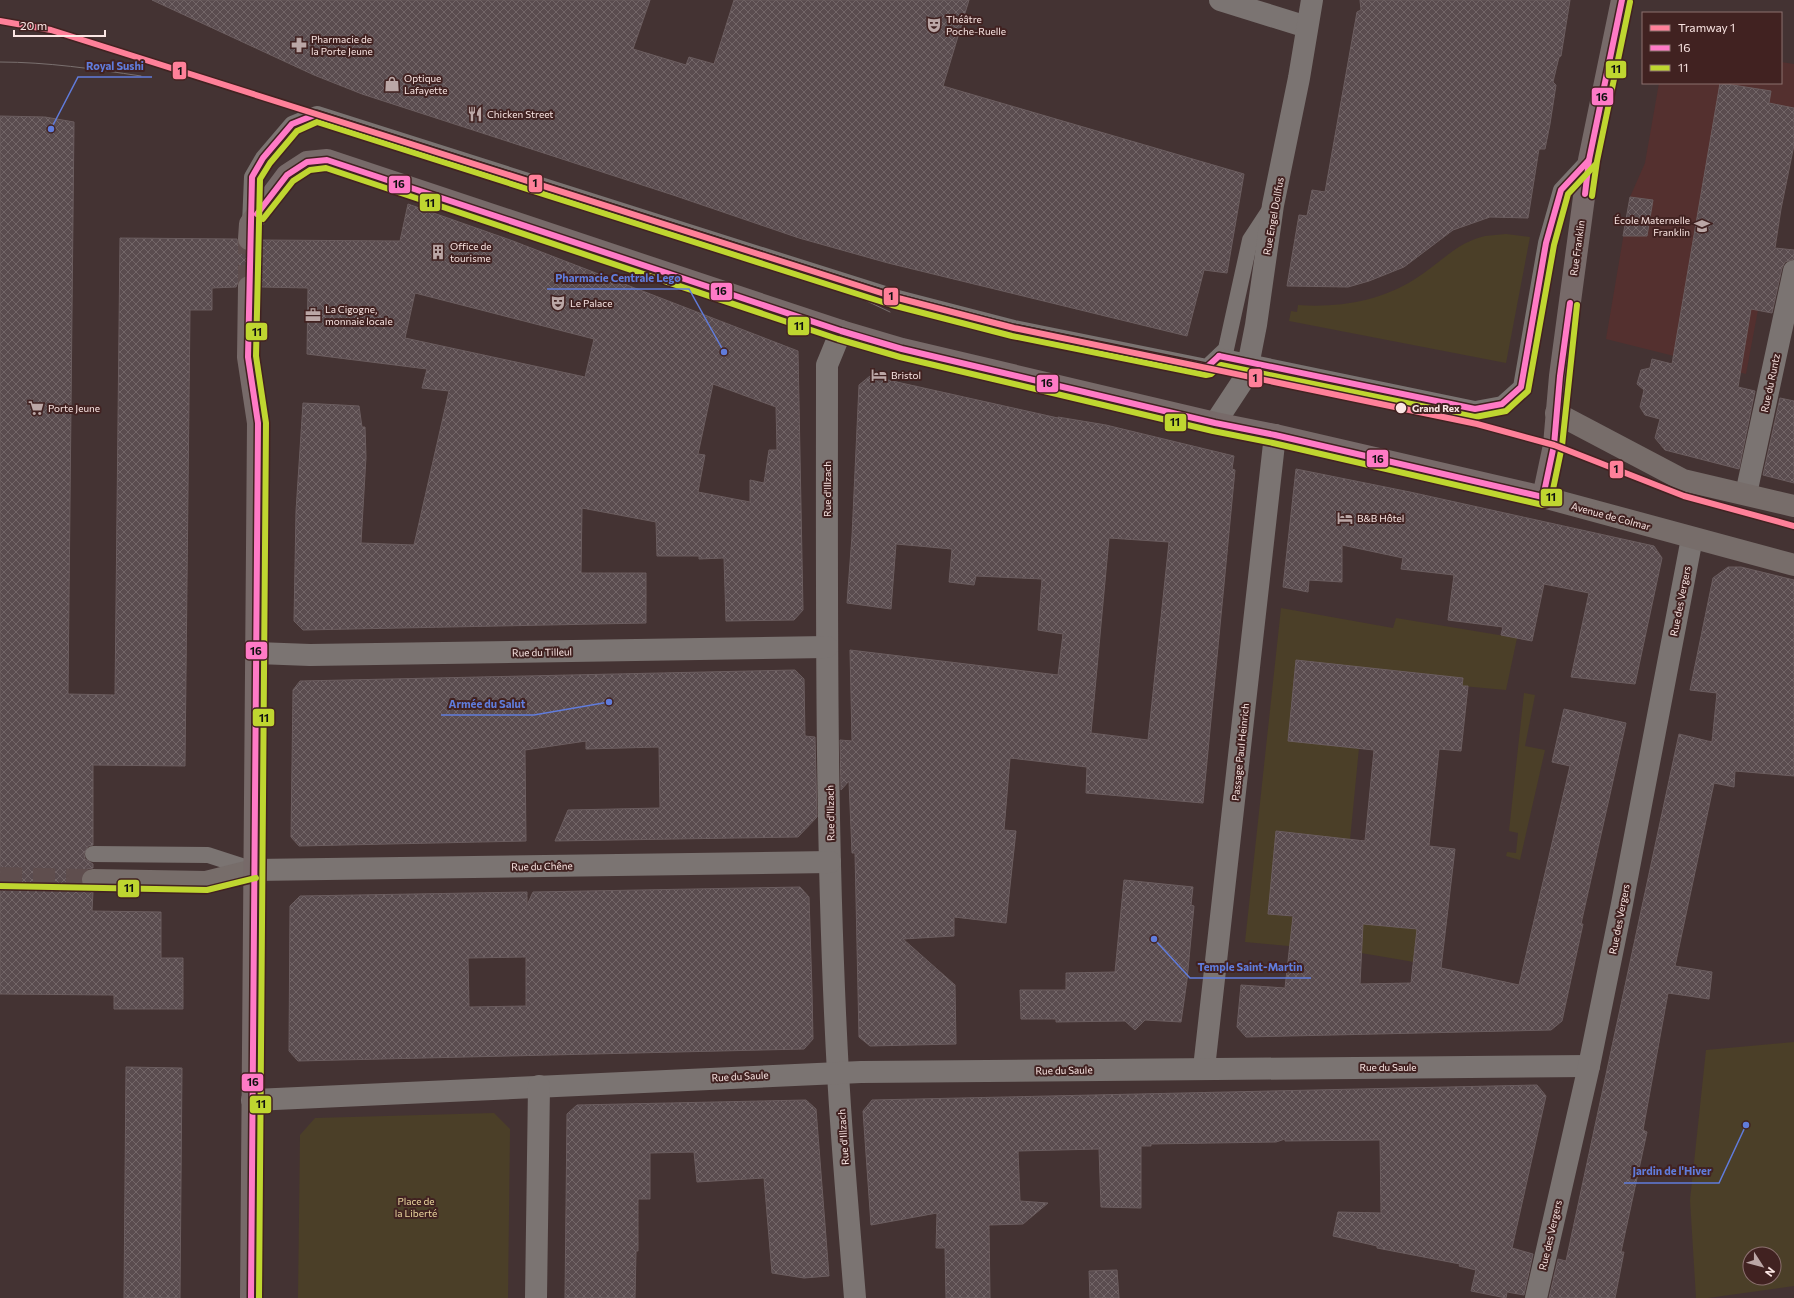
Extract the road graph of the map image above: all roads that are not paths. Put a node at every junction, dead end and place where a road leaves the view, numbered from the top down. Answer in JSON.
{"nodes":[{"id":1,"x":1220,"y":0,"type":"edge"},
{"id":2,"x":1312,"y":0,"type":"edge"},
{"id":3,"x":1622,"y":0,"type":"edge"},
{"id":4,"x":1307,"y":28,"type":"junction"},
{"id":5,"x":1589,"y":160,"type":"junction"},
{"id":6,"x":1273,"y":205,"type":"junction"},
{"id":7,"x":250,"y":232,"type":"joint"},
{"id":8,"x":1794,"y":271,"type":"edge"},
{"id":9,"x":249,"y":287,"type":"tunnel mouth"},
{"id":10,"x":841,"y":331,"type":"junction"},
{"id":11,"x":1219,"y":356,"type":"junction"},
{"id":12,"x":1249,"y":361,"type":"junction"},
{"id":13,"x":1556,"y":413,"type":"junction"},
{"id":14,"x":1215,"y":423,"type":"junction"},
{"id":15,"x":1275,"y":435,"type":"junction"},
{"id":16,"x":1746,"y":494,"type":"junction"},
{"id":17,"x":1543,"y":497,"type":"junction"},
{"id":18,"x":1794,"y":506,"type":"edge"},
{"id":19,"x":1692,"y":538,"type":"junction"},
{"id":20,"x":1794,"y":565,"type":"edge"},
{"id":21,"x":827,"y":647,"type":"junction"},
{"id":22,"x":256,"y":653,"type":"junction"},
{"id":23,"x":93,"y":854,"type":"dead end"},
{"id":24,"x":830,"y":862,"type":"junction"},
{"id":25,"x":254,"y":870,"type":"junction"},
{"id":26,"x":93,"y":880,"type":"tunnel mouth"},
{"id":27,"x":1589,"y":1066,"type":"junction"},
{"id":28,"x":1204,"y":1068,"type":"junction"},
{"id":29,"x":838,"y":1074,"type":"junction"},
{"id":30,"x":540,"y":1086,"type":"junction"},
{"id":31,"x":252,"y":1100,"type":"junction"},
{"id":32,"x":251,"y":1298,"type":"edge"},
{"id":33,"x":536,"y":1298,"type":"edge"},
{"id":34,"x":855,"y":1298,"type":"edge"},
{"id":35,"x":1536,"y":1298,"type":"edge"}],
"edges":[{"from":1,"to":4,"type":"street"},
{"from":2,"to":4,"type":"street","name":"Rue Engel Dollfus"},
{"from":3,"to":5,"type":"main road","name":"Rue Franklin"},
{"from":4,"to":6,"type":"street","name":"Rue Engel Dollfus"},
{"from":5,"to":12,"type":"lane"},
{"from":5,"to":13,"type":"main road","name":"Rue Franklin"},
{"from":6,"to":11,"type":"lane"},
{"from":6,"to":12,"type":"street","name":"Rue Engel Dollfus"},
{"from":7,"to":10,"type":"main road","name":"Avenue de Colmar"},
{"from":7,"to":11,"type":"lane"},
{"from":8,"to":16,"type":"street","name":"Rue du Runtz"},
{"from":9,"to":22,"type":"main road"},
{"from":10,"to":14,"type":"main road","name":"Avenue de Colmar"},
{"from":10,"to":21,"type":"street","name":"Rue d'Illzach"},
{"from":11,"to":12,"type":"lane"},
{"from":12,"to":14,"type":"street","name":"Rue Engel Dollfus"},
{"from":13,"to":16,"type":"main road"},
{"from":13,"to":17,"type":"main road","name":"Rue Franklin"},
{"from":14,"to":15,"type":"main road","name":"Avenue de Colmar"},
{"from":15,"to":17,"type":"main road","name":"Avenue de Colmar"},
{"from":15,"to":28,"type":"street","name":"Passage Paul Heinrich"},
{"from":16,"to":18,"type":"main road"},
{"from":17,"to":19,"type":"main road","name":"Avenue de Colmar"},
{"from":19,"to":20,"type":"main road","name":"Avenue de Colmar"},
{"from":19,"to":27,"type":"street","name":"Rue des Vergers"},
{"from":21,"to":22,"type":"street","name":"Rue du Tilleul"},
{"from":21,"to":24,"type":"street","name":"Rue d'Illzach"},
{"from":22,"to":25,"type":"main road"},
{"from":23,"to":25,"type":"lane"},
{"from":24,"to":25,"type":"street","name":"Rue du Chêne"},
{"from":24,"to":29,"type":"street","name":"Rue d'Illzach"},
{"from":25,"to":26,"type":"main road"},
{"from":25,"to":31,"type":"main road"},
{"from":27,"to":28,"type":"street","name":"Rue du Saule"},
{"from":27,"to":35,"type":"street","name":"Rue des Vergers"},
{"from":28,"to":29,"type":"street","name":"Rue du Saule"},
{"from":29,"to":30,"type":"street","name":"Rue du Saule"},
{"from":29,"to":34,"type":"street","name":"Rue d'Illzach"},
{"from":30,"to":31,"type":"street"},
{"from":30,"to":33,"type":"street"},
{"from":31,"to":32,"type":"main road"}]}
